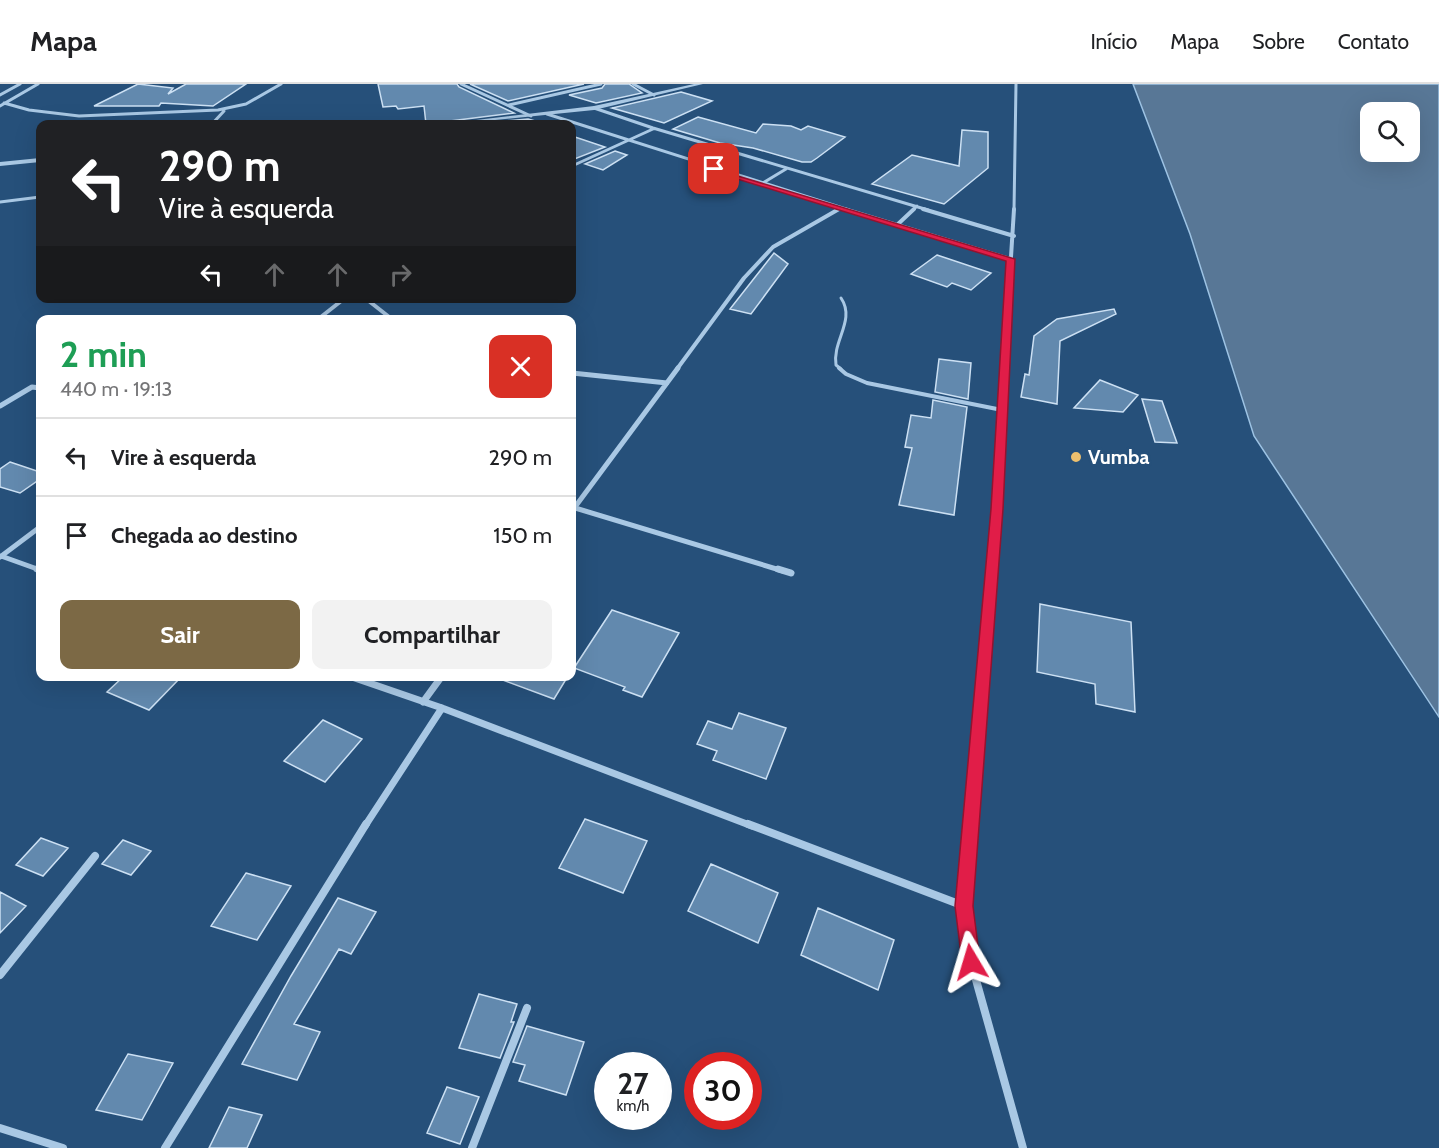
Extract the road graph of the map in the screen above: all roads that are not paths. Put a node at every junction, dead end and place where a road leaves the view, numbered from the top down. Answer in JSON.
{"nodes":[{"id":1,"x":20,"y":84,"type":"edge"},
{"id":2,"x":38,"y":84,"type":"edge"},
{"id":3,"x":281,"y":84,"type":"edge"},
{"id":4,"x":461,"y":84,"type":"edge"},
{"id":5,"x":601,"y":84,"type":"edge"},
{"id":6,"x":633,"y":84,"type":"edge"},
{"id":7,"x":701,"y":84,"type":"edge"},
{"id":8,"x":1016,"y":84,"type":"edge"},
{"id":9,"x":0,"y":95,"type":"edge"},
{"id":10,"x":654,"y":95,"type":"junction"},
{"id":11,"x":2,"y":104,"type":"edge"},
{"id":12,"x":509,"y":105,"type":"junction"},
{"id":13,"x":594,"y":108,"type":"junction"},
{"id":14,"x":224,"y":111,"type":"junction"},
{"id":15,"x":547,"y":114,"type":"junction"},
{"id":16,"x":531,"y":116,"type":"junction"},
{"id":17,"x":216,"y":120,"type":"edge"},
{"id":18,"x":488,"y":120,"type":"edge"},
{"id":19,"x":564,"y":120,"type":"edge"},
{"id":20,"x":576,"y":124,"type":"edge"},
{"id":21,"x":653,"y":128,"type":"junction"},
{"id":22,"x":623,"y":141,"type":"junction"},
{"id":23,"x":36,"y":160,"type":"edge"},
{"id":24,"x":0,"y":164,"type":"edge"},
{"id":25,"x":576,"y":164,"type":"edge"},
{"id":26,"x":786,"y":169,"type":"junction"},
{"id":27,"x":761,"y":184,"type":"junction"},
{"id":28,"x":36,"y":198,"type":"edge"},
{"id":29,"x":0,"y":202,"type":"edge"},
{"id":30,"x":917,"y":206,"type":"junction"},
{"id":31,"x":840,"y":208,"type":"junction"},
{"id":32,"x":897,"y":225,"type":"junction"},
{"id":33,"x":1014,"y":236,"type":"junction"},
{"id":34,"x":1010,"y":259,"type":"junction"},
{"id":35,"x":841,"y":298,"type":"dead end"},
{"id":36,"x":339,"y":303,"type":"edge"},
{"id":37,"x":371,"y":303,"type":"edge"},
{"id":38,"x":323,"y":315,"type":"edge"},
{"id":39,"x":387,"y":315,"type":"edge"},
{"id":40,"x":576,"y":373,"type":"edge"},
{"id":41,"x":667,"y":383,"type":"junction"},
{"id":42,"x":36,"y":388,"type":"edge"},
{"id":43,"x":0,"y":406,"type":"edge"},
{"id":44,"x":1002,"y":410,"type":"junction"},
{"id":45,"x":576,"y":505,"type":"edge"},
{"id":46,"x":576,"y":510,"type":"edge"},
{"id":47,"x":36,"y":530,"type":"edge"},
{"id":48,"x":0,"y":557,"type":"edge"},
{"id":49,"x":36,"y":569,"type":"edge"},
{"id":50,"x":791,"y":573,"type":"dead end"},
{"id":51,"x":363,"y":681,"type":"edge"},
{"id":52,"x":438,"y":681,"type":"edge"},
{"id":53,"x":423,"y":702,"type":"junction"},
{"id":54,"x":442,"y":708,"type":"junction"},
{"id":55,"x":95,"y":856,"type":"dead end"},
{"id":56,"x":964,"y":906,"type":"junction"},
{"id":57,"x":0,"y":975,"type":"edge"},
{"id":58,"x":527,"y":1008,"type":"dead end"},
{"id":59,"x":0,"y":1128,"type":"edge"},
{"id":60,"x":63,"y":1148,"type":"edge"},
{"id":61,"x":165,"y":1148,"type":"edge"},
{"id":62,"x":472,"y":1148,"type":"edge"},
{"id":63,"x":1023,"y":1148,"type":"edge"}],
"edges":[{"from":1,"to":9,"type":"street"},
{"from":2,"to":11,"type":"street"},
{"from":3,"to":14,"type":"street"},
{"from":4,"to":12,"type":"street"},
{"from":5,"to":12,"type":"street"},
{"from":6,"to":10,"type":"street"},
{"from":7,"to":10,"type":"street"},
{"from":8,"to":33,"type":"street"},
{"from":10,"to":13,"type":"street"},
{"from":11,"to":14,"type":"street"},
{"from":12,"to":16,"type":"street"},
{"from":13,"to":15,"type":"street"},
{"from":13,"to":21,"type":"street"},
{"from":14,"to":17,"type":"street"},
{"from":15,"to":16,"type":"street"},
{"from":15,"to":19,"type":"street"},
{"from":16,"to":18,"type":"street"},
{"from":20,"to":22,"type":"street"},
{"from":21,"to":22,"type":"street"},
{"from":21,"to":26,"type":"street"},
{"from":22,"to":25,"type":"street"},
{"from":22,"to":27,"type":"street"},
{"from":23,"to":24,"type":"street"},
{"from":26,"to":27,"type":"street"},
{"from":26,"to":30,"type":"street"},
{"from":27,"to":31,"type":"street"},
{"from":28,"to":29,"type":"street"},
{"from":30,"to":32,"type":"street"},
{"from":30,"to":33,"type":"street"},
{"from":31,"to":32,"type":"street"},
{"from":31,"to":41,"type":"street"},
{"from":32,"to":34,"type":"street"},
{"from":33,"to":34,"type":"street"},
{"from":34,"to":44,"type":"street"},
{"from":35,"to":44,"type":"lane"},
{"from":36,"to":38,"type":"street"},
{"from":37,"to":39,"type":"street"},
{"from":40,"to":41,"type":"street"},
{"from":41,"to":45,"type":"street"},
{"from":42,"to":43,"type":"street"},
{"from":44,"to":56,"type":"street"},
{"from":46,"to":50,"type":"street"},
{"from":47,"to":48,"type":"street"},
{"from":48,"to":49,"type":"street"},
{"from":51,"to":53,"type":"street"},
{"from":52,"to":53,"type":"street"},
{"from":53,"to":54,"type":"street"},
{"from":54,"to":56,"type":"street"},
{"from":54,"to":61,"type":"street"},
{"from":55,"to":57,"type":"street"},
{"from":56,"to":63,"type":"street"},
{"from":58,"to":62,"type":"street"},
{"from":59,"to":60,"type":"street"}]}
